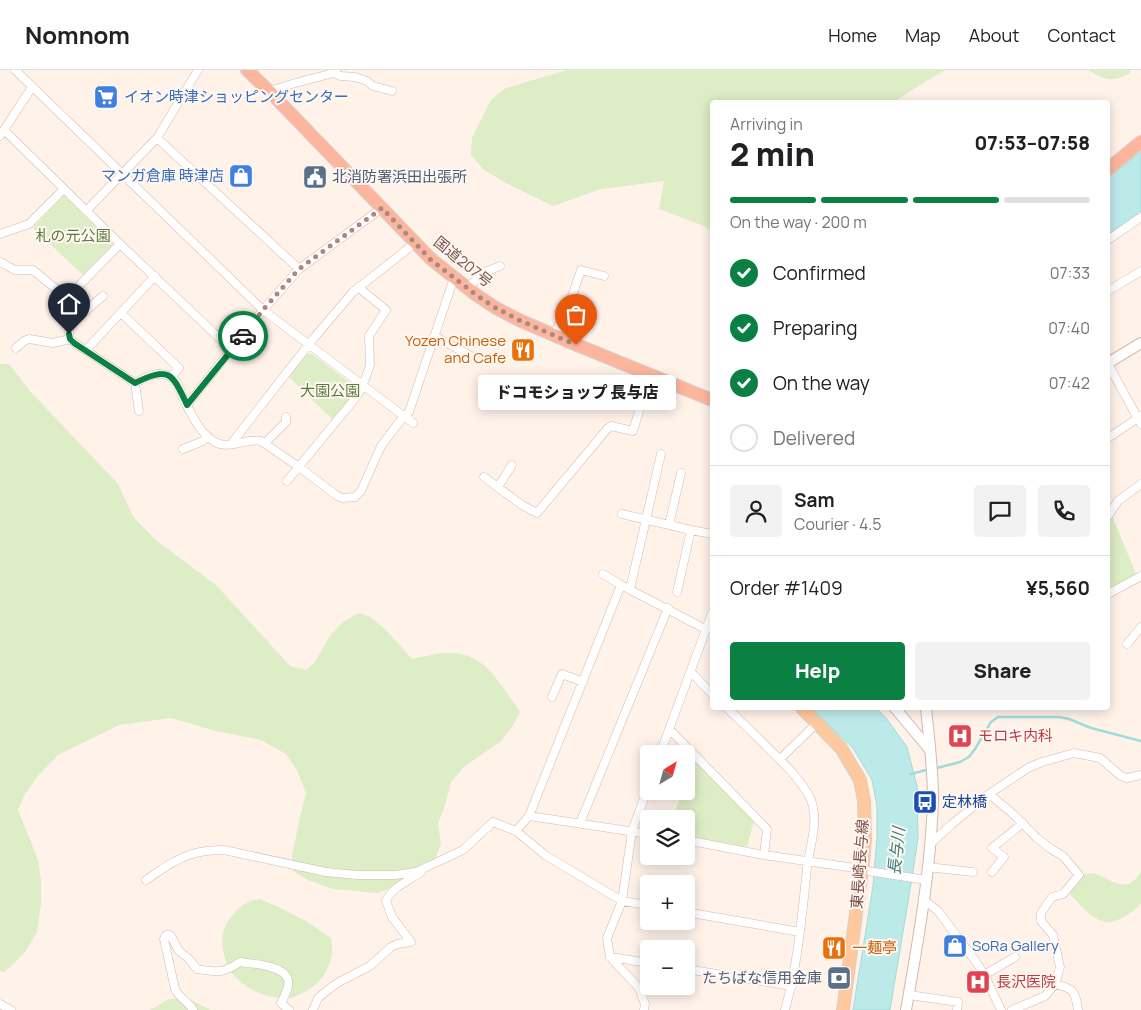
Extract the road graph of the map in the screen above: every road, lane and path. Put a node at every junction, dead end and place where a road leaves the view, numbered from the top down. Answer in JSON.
{"nodes":[{"id":1,"x":15,"y":70,"type":"edge"},
{"id":2,"x":198,"y":70,"type":"edge"},
{"id":3,"x":249,"y":71,"type":"edge"},
{"id":4,"x":335,"y":72,"type":"edge"},
{"id":5,"x":32,"y":88,"type":"junction"},
{"id":6,"x":269,"y":91,"type":"junction"},
{"id":7,"x":392,"y":91,"type":"dead end"},
{"id":8,"x":2,"y":133,"type":"edge"},
{"id":9,"x":157,"y":138,"type":"junction"},
{"id":10,"x":1141,"y":143,"type":"edge"},
{"id":11,"x":1110,"y":167,"type":"edge"},
{"id":12,"x":122,"y":173,"type":"junction"},
{"id":13,"x":64,"y":188,"type":"junction"},
{"id":14,"x":382,"y":208,"type":"junction"},
{"id":15,"x":86,"y":211,"type":"junction"},
{"id":16,"x":1141,"y":217,"type":"edge"},
{"id":17,"x":0,"y":234,"type":"edge"},
{"id":18,"x":1110,"y":239,"type":"edge"},
{"id":19,"x":415,"y":243,"type":"junction"},
{"id":20,"x":120,"y":244,"type":"junction"},
{"id":21,"x":0,"y":262,"type":"edge"},
{"id":22,"x":500,"y":266,"type":"dead end"},
{"id":23,"x":299,"y":269,"type":"junction"},
{"id":24,"x":1141,"y":271,"type":"edge"},
{"id":25,"x":155,"y":276,"type":"junction"},
{"id":26,"x":604,"y":276,"type":"dead end"},
{"id":27,"x":454,"y":278,"type":"junction"},
{"id":28,"x":358,"y":287,"type":"junction"},
{"id":29,"x":467,"y":288,"type":"junction"},
{"id":30,"x":1110,"y":290,"type":"edge"},
{"id":31,"x":103,"y":296,"type":"dead end"},
{"id":32,"x":67,"y":298,"type":"junction"},
{"id":33,"x":75,"y":310,"type":"junction"},
{"id":34,"x":263,"y":310,"type":"junction"},
{"id":35,"x":121,"y":313,"type":"junction"},
{"id":36,"x":554,"y":335,"type":"junction"},
{"id":37,"x":434,"y":336,"type":"junction"},
{"id":38,"x":70,"y":339,"type":"junction"},
{"id":39,"x":1141,"y":343,"type":"edge"},
{"id":40,"x":309,"y":345,"type":"junction"},
{"id":41,"x":16,"y":348,"type":"dead end"},
{"id":42,"x":86,"y":350,"type":"junction"},
{"id":43,"x":232,"y":350,"type":"junction"},
{"id":44,"x":471,"y":356,"type":"dead end"},
{"id":45,"x":1110,"y":362,"type":"edge"},
{"id":46,"x":1110,"y":366,"type":"edge"},
{"id":47,"x":648,"y":373,"type":"junction"},
{"id":48,"x":171,"y":377,"type":"junction"},
{"id":49,"x":135,"y":383,"type":"junction"},
{"id":50,"x":362,"y":385,"type":"junction"},
{"id":51,"x":710,"y":399,"type":"edge"},
{"id":52,"x":187,"y":405,"type":"junction"},
{"id":53,"x":138,"y":411,"type":"dead end"},
{"id":54,"x":404,"y":416,"type":"junction"},
{"id":55,"x":286,"y":417,"type":"dead end"},
{"id":56,"x":1140,"y":419,"type":"edge"},
{"id":57,"x":413,"y":423,"type":"dead end"},
{"id":58,"x":206,"y":436,"type":"junction"},
{"id":59,"x":1110,"y":437,"type":"edge"},
{"id":60,"x":231,"y":444,"type":"junction"},
{"id":61,"x":265,"y":444,"type":"junction"},
{"id":62,"x":182,"y":449,"type":"dead end"},
{"id":63,"x":661,"y":454,"type":"dead end"},
{"id":64,"x":512,"y":465,"type":"dead end"},
{"id":65,"x":299,"y":467,"type":"junction"},
{"id":66,"x":681,"y":473,"type":"dead end"},
{"id":67,"x":484,"y":477,"type":"dead end"},
{"id":68,"x":287,"y":482,"type":"dead end"},
{"id":69,"x":498,"y":487,"type":"junction"},
{"id":70,"x":1140,"y":487,"type":"edge"},
{"id":71,"x":1110,"y":513,"type":"edge"},
{"id":72,"x":622,"y":514,"type":"dead end"},
{"id":73,"x":646,"y":520,"type":"junction"},
{"id":74,"x":669,"y":525,"type":"junction"},
{"id":75,"x":691,"y":530,"type":"junction"},
{"id":76,"x":710,"y":534,"type":"edge"},
{"id":77,"x":603,"y":574,"type":"dead end"},
{"id":78,"x":1141,"y":576,"type":"edge"},
{"id":79,"x":621,"y":585,"type":"junction"},
{"id":80,"x":630,"y":589,"type":"junction"},
{"id":81,"x":677,"y":592,"type":"dead end"},
{"id":82,"x":1110,"y":593,"type":"edge"},
{"id":83,"x":668,"y":608,"type":"junction"},
{"id":84,"x":710,"y":620,"type":"edge"},
{"id":85,"x":1141,"y":627,"type":"edge"},
{"id":86,"x":707,"y":630,"type":"junction"},
{"id":87,"x":1128,"y":644,"type":"dead end"},
{"id":88,"x":691,"y":672,"type":"junction"},
{"id":89,"x":583,"y":682,"type":"junction"},
{"id":90,"x":710,"y":692,"type":"edge"},
{"id":91,"x":552,"y":697,"type":"dead end"},
{"id":92,"x":729,"y":710,"type":"edge"},
{"id":93,"x":804,"y":710,"type":"edge"},
{"id":94,"x":897,"y":710,"type":"edge"},
{"id":95,"x":926,"y":710,"type":"edge"},
{"id":96,"x":817,"y":723,"type":"junction"},
{"id":97,"x":669,"y":729,"type":"junction"},
{"id":98,"x":663,"y":745,"type":"edge"},
{"id":99,"x":931,"y":751,"type":"junction"},
{"id":100,"x":780,"y":759,"type":"junction"},
{"id":101,"x":1141,"y":775,"type":"edge"},
{"id":102,"x":989,"y":794,"type":"junction"},
{"id":103,"x":643,"y":800,"type":"edge"},
{"id":104,"x":529,"y":816,"type":"junction"},
{"id":105,"x":580,"y":823,"type":"junction"},
{"id":106,"x":1023,"y":823,"type":"junction"},
{"id":107,"x":516,"y":831,"type":"junction"},
{"id":108,"x":632,"y":831,"type":"junction"},
{"id":109,"x":640,"y":832,"type":"edge"},
{"id":110,"x":695,"y":842,"type":"edge"},
{"id":111,"x":929,"y":845,"type":"junction"},
{"id":112,"x":764,"y":855,"type":"junction"},
{"id":113,"x":808,"y":861,"type":"junction"},
{"id":114,"x":433,"y":864,"type":"junction"},
{"id":115,"x":927,"y":867,"type":"junction"},
{"id":116,"x":865,"y":870,"type":"junction"},
{"id":117,"x":974,"y":872,"type":"dead end"},
{"id":118,"x":992,"y":872,"type":"dead end"},
{"id":119,"x":922,"y":879,"type":"junction"},
{"id":120,"x":146,"y":880,"type":"dead end"},
{"id":121,"x":924,"y":900,"type":"junction"},
{"id":122,"x":622,"y":901,"type":"junction"},
{"id":123,"x":640,"y":904,"type":"edge"},
{"id":124,"x":695,"y":914,"type":"edge"},
{"id":125,"x":800,"y":932,"type":"junction"},
{"id":126,"x":610,"y":957,"type":"junction"},
{"id":127,"x":1015,"y":957,"type":"dead end"},
{"id":128,"x":640,"y":962,"type":"edge"},
{"id":129,"x":695,"y":970,"type":"edge"},
{"id":130,"x":984,"y":975,"type":"junction"},
{"id":131,"x":1055,"y":984,"type":"junction"},
{"id":132,"x":792,"y":986,"type":"junction"},
{"id":133,"x":909,"y":995,"type":"junction"},
{"id":134,"x":0,"y":1004,"type":"edge"},
{"id":135,"x":12,"y":1010,"type":"edge"},
{"id":136,"x":193,"y":1010,"type":"edge"},
{"id":137,"x":289,"y":1010,"type":"edge"},
{"id":138,"x":313,"y":1010,"type":"edge"},
{"id":139,"x":644,"y":1010,"type":"edge"},
{"id":140,"x":785,"y":1010,"type":"edge"},
{"id":141,"x":843,"y":1010,"type":"edge"},
{"id":142,"x":906,"y":1010,"type":"edge"},
{"id":143,"x":957,"y":1010,"type":"edge"},
{"id":144,"x":1001,"y":1010,"type":"edge"},
{"id":145,"x":1012,"y":1010,"type":"edge"},
{"id":146,"x":1078,"y":1010,"type":"edge"}],
"edges":[{"from":1,"to":5,"type":"street"},
{"from":2,"to":9,"type":"street"},
{"from":3,"to":6,"type":"highway","name":"国道207号"},
{"from":4,"to":6,"type":"street"},
{"from":4,"to":7,"type":"street"},
{"from":5,"to":8,"type":"street"},
{"from":5,"to":12,"type":"street"},
{"from":6,"to":14,"type":"highway","name":"国道207号"},
{"from":8,"to":13,"type":"street"},
{"from":9,"to":12,"type":"street"},
{"from":9,"to":23,"type":"street"},
{"from":10,"to":11,"type":"highway"},
{"from":12,"to":15,"type":"street"},
{"from":12,"to":34,"type":"street"},
{"from":13,"to":15,"type":"street"},
{"from":13,"to":17,"type":"street"},
{"from":14,"to":19,"type":"highway","name":"国道207号"},
{"from":14,"to":23,"type":"street"},
{"from":15,"to":20,"type":"street"},
{"from":16,"to":18,"type":"street"},
{"from":19,"to":27,"type":"highway","name":"国道207号"},
{"from":19,"to":28,"type":"street"},
{"from":20,"to":25,"type":"street"},
{"from":20,"to":32,"type":"street"},
{"from":21,"to":32,"type":"street"},
{"from":22,"to":29,"type":"street"},
{"from":23,"to":34,"type":"street"},
{"from":24,"to":30,"type":"street"},
{"from":25,"to":35,"type":"street"},
{"from":25,"to":43,"type":"street"},
{"from":26,"to":36,"type":"street"},
{"from":27,"to":29,"type":"highway","name":"国道207号"},
{"from":27,"to":37,"type":"street"},
{"from":28,"to":40,"type":"street"},
{"from":28,"to":50,"type":"street"},
{"from":29,"to":36,"type":"highway","name":"国道207号"},
{"from":31,"to":33,"type":"street"},
{"from":32,"to":33,"type":"street"},
{"from":33,"to":38,"type":"street"},
{"from":34,"to":40,"type":"street"},
{"from":34,"to":43,"type":"street"},
{"from":35,"to":42,"type":"street"},
{"from":35,"to":48,"type":"street"},
{"from":36,"to":47,"type":"highway","name":"国道207号"},
{"from":37,"to":44,"type":"street"},
{"from":37,"to":54,"type":"street"},
{"from":38,"to":41,"type":"street"},
{"from":38,"to":42,"type":"street"},
{"from":39,"to":45,"type":"street"},
{"from":40,"to":50,"type":"street"},
{"from":40,"to":60,"type":"street"},
{"from":42,"to":49,"type":"street"},
{"from":43,"to":52,"type":"street"},
{"from":46,"to":56,"type":"street"},
{"from":47,"to":51,"type":"highway","name":"国道207号"},
{"from":47,"to":69,"type":"street"},
{"from":48,"to":49,"type":"street"},
{"from":48,"to":52,"type":"street"},
{"from":49,"to":53,"type":"street"},
{"from":50,"to":54,"type":"street"},
{"from":50,"to":65,"type":"street"},
{"from":52,"to":58,"type":"street"},
{"from":54,"to":57,"type":"street"},
{"from":54,"to":65,"type":"street"},
{"from":55,"to":61,"type":"street"},
{"from":56,"to":59,"type":"street"},
{"from":58,"to":60,"type":"street"},
{"from":58,"to":62,"type":"street"},
{"from":60,"to":61,"type":"street"},
{"from":61,"to":65,"type":"street"},
{"from":63,"to":73,"type":"street"},
{"from":64,"to":69,"type":"street"},
{"from":65,"to":68,"type":"street"},
{"from":66,"to":74,"type":"street"},
{"from":67,"to":69,"type":"street"},
{"from":70,"to":71,"type":"street"},
{"from":72,"to":73,"type":"street"},
{"from":73,"to":74,"type":"street"},
{"from":73,"to":80,"type":"street"},
{"from":74,"to":75,"type":"street"},
{"from":75,"to":76,"type":"street"},
{"from":75,"to":81,"type":"street"},
{"from":77,"to":79,"type":"street"},
{"from":78,"to":82,"type":"street"},
{"from":79,"to":80,"type":"street"},
{"from":79,"to":89,"type":"street"},
{"from":80,"to":83,"type":"street"},
{"from":83,"to":86,"type":"street"},
{"from":83,"to":105,"type":"street"},
{"from":84,"to":86,"type":"street"},
{"from":85,"to":87,"type":"street"},
{"from":86,"to":88,"type":"street"},
{"from":88,"to":90,"type":"street"},
{"from":88,"to":97,"type":"street"},
{"from":89,"to":91,"type":"street"},
{"from":89,"to":104,"type":"street"},
{"from":92,"to":100,"type":"street"},
{"from":93,"to":96,"type":"main road","name":"東長崎長与線"},
{"from":94,"to":99,"type":"street"},
{"from":95,"to":99,"type":"street"},
{"from":96,"to":100,"type":"street"},
{"from":96,"to":116,"type":"main road","name":"東長崎長与線"},
{"from":97,"to":98,"type":"street"},
{"from":97,"to":112,"type":"street"},
{"from":99,"to":111,"type":"street"},
{"from":100,"to":113,"type":"street"},
{"from":101,"to":102,"type":"street"},
{"from":102,"to":106,"type":"street"},
{"from":102,"to":111,"type":"street"},
{"from":103,"to":108,"type":"street"},
{"from":104,"to":105,"type":"street"},
{"from":104,"to":107,"type":"street"},
{"from":105,"to":108,"type":"street"},
{"from":106,"to":118,"type":"street"},
{"from":106,"to":131,"type":"street"},
{"from":107,"to":114,"type":"street"},
{"from":107,"to":122,"type":"street"},
{"from":108,"to":109,"type":"street"},
{"from":108,"to":122,"type":"street"},
{"from":110,"to":112,"type":"street"},
{"from":111,"to":115,"type":"street"},
{"from":112,"to":113,"type":"street"},
{"from":113,"to":116,"type":"street"},
{"from":113,"to":125,"type":"street"},
{"from":114,"to":120,"type":"street"},
{"from":114,"to":138,"type":"street"},
{"from":115,"to":117,"type":"street"},
{"from":115,"to":119,"type":"street"},
{"from":116,"to":119,"type":"street"},
{"from":116,"to":141,"type":"main road","name":"東長崎長与線"},
{"from":119,"to":121,"type":"street"},
{"from":121,"to":130,"type":"street"},
{"from":121,"to":133,"type":"street"},
{"from":122,"to":123,"type":"street"},
{"from":122,"to":126,"type":"street"},
{"from":124,"to":125,"type":"street"},
{"from":125,"to":132,"type":"street"},
{"from":126,"to":128,"type":"street"},
{"from":126,"to":139,"type":"street"},
{"from":127,"to":130,"type":"street"},
{"from":129,"to":132,"type":"street"},
{"from":130,"to":144,"type":"street"},
{"from":131,"to":145,"type":"street"},
{"from":131,"to":146,"type":"street"},
{"from":132,"to":140,"type":"street"},
{"from":133,"to":142,"type":"street"},
{"from":133,"to":143,"type":"street"},
{"from":134,"to":135,"type":"street"},
{"from":136,"to":137,"type":"street"}]}
